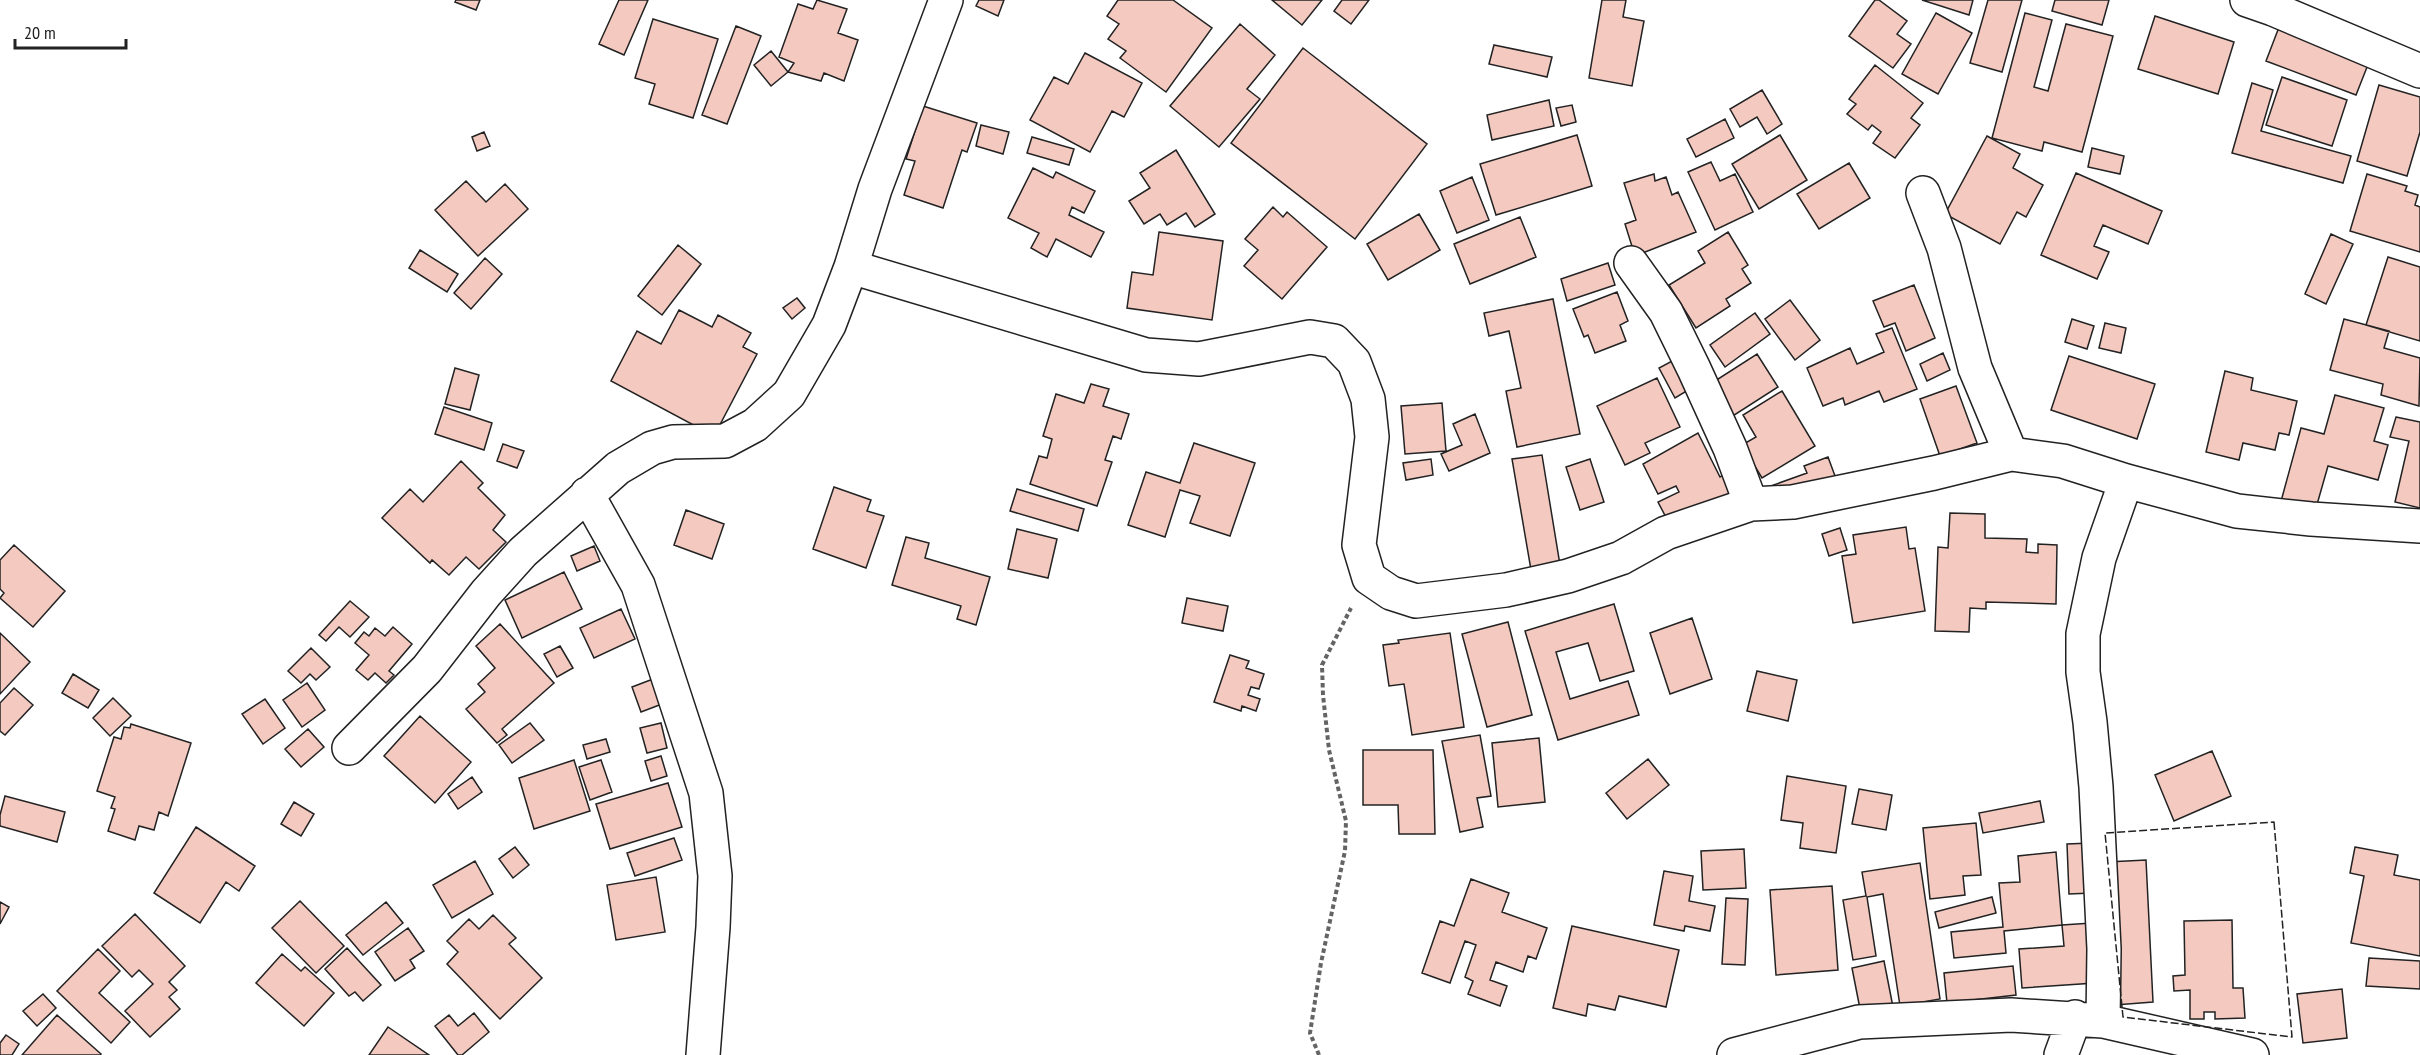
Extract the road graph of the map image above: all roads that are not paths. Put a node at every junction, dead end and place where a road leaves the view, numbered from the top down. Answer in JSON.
{"nodes":[{"id":1,"x":946,"y":0,"type":"edge"},
{"id":2,"x":2247,"y":0,"type":"edge"},
{"id":3,"x":2420,"y":71,"type":"edge"},
{"id":4,"x":1923,"y":193,"type":"dead end"},
{"id":5,"x":1631,"y":263,"type":"dead end"},
{"id":6,"x":851,"y":267,"type":"junction"},
{"id":7,"x":2011,"y":454,"type":"junction"},
{"id":8,"x":2126,"y":482,"type":"junction"},
{"id":9,"x":587,"y":494,"type":"junction"},
{"id":10,"x":1751,"y":504,"type":"junction"},
{"id":11,"x":2420,"y":526,"type":"edge"},
{"id":12,"x":349,"y":748,"type":"dead end"},
{"id":13,"x":2089,"y":1019,"type":"junction"},
{"id":14,"x":702,"y":1055,"type":"edge"},
{"id":15,"x":1734,"y":1055,"type":"edge"},
{"id":16,"x":2061,"y":1055,"type":"edge"},
{"id":17,"x":2252,"y":1055,"type":"edge"}],
"edges":[{"from":1,"to":6,"type":"street"},
{"from":2,"to":3,"type":"street"},
{"from":4,"to":7,"type":"street"},
{"from":5,"to":10,"type":"street"},
{"from":6,"to":9,"type":"street"},
{"from":6,"to":10,"type":"street"},
{"from":7,"to":8,"type":"street"},
{"from":7,"to":10,"type":"street"},
{"from":8,"to":11,"type":"street"},
{"from":8,"to":13,"type":"street"},
{"from":9,"to":12,"type":"street"},
{"from":9,"to":14,"type":"street"},
{"from":13,"to":15,"type":"street"},
{"from":13,"to":16,"type":"street"},
{"from":13,"to":17,"type":"street"}]}
